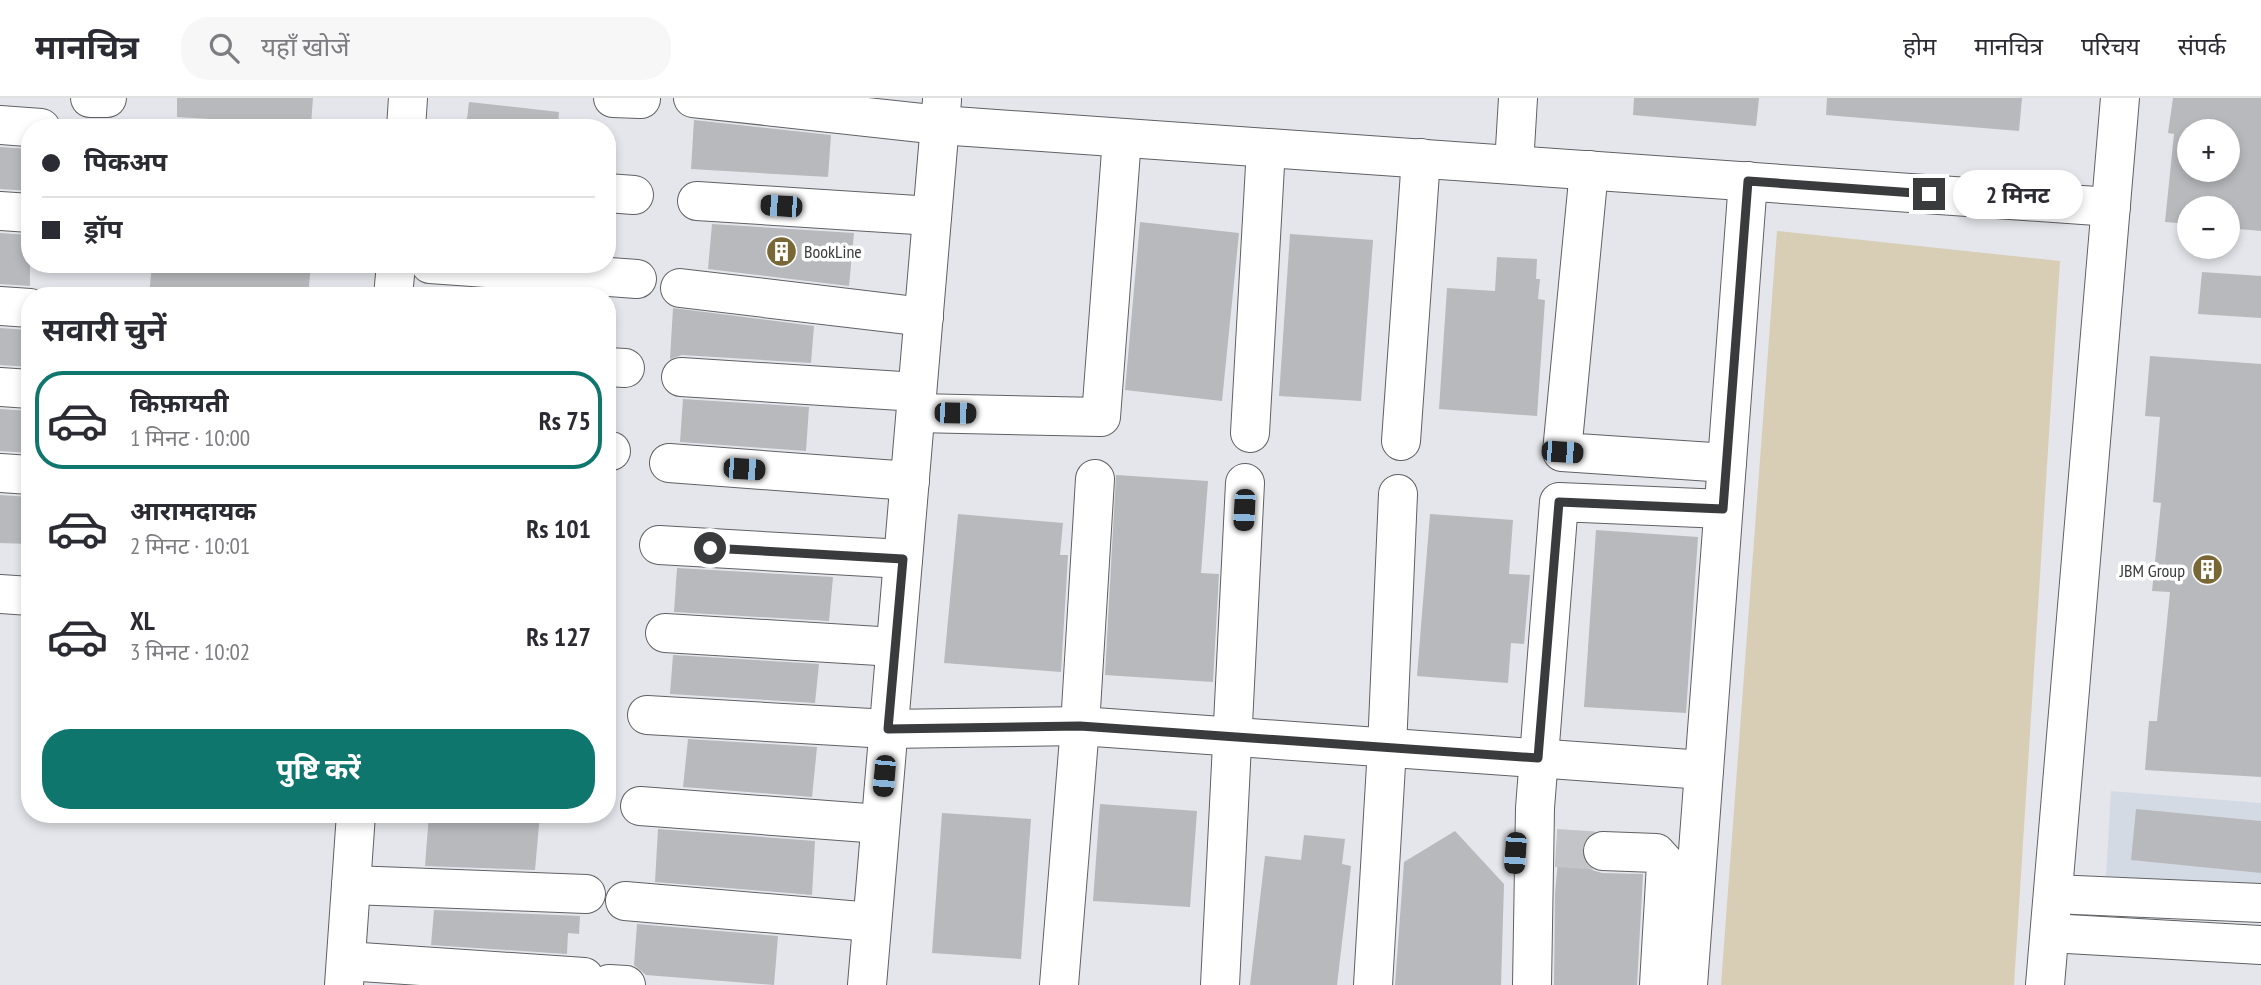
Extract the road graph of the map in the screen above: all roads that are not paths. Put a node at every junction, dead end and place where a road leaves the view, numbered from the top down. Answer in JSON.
{"nodes":[{"id":1,"x":90,"y":98,"type":"edge"},
{"id":2,"x":107,"y":98,"type":"edge"},
{"id":3,"x":408,"y":98,"type":"edge"},
{"id":4,"x":693,"y":98,"type":"edge"},
{"id":5,"x":1518,"y":98,"type":"edge"},
{"id":6,"x":2120,"y":98,"type":"edge"},
{"id":7,"x":941,"y":111,"type":"edge"},
{"id":8,"x":406,"y":119,"type":"edge"},
{"id":9,"x":0,"y":125,"type":"edge"},
{"id":10,"x":21,"y":127,"type":"edge"},
{"id":11,"x":1122,"y":138,"type":"junction"},
{"id":12,"x":1266,"y":148,"type":"junction"},
{"id":13,"x":1421,"y":159,"type":"junction"},
{"id":14,"x":1514,"y":165,"type":"junction"},
{"id":15,"x":1589,"y":170,"type":"junction"},
{"id":16,"x":1748,"y":181,"type":"junction"},
{"id":17,"x":697,"y":201,"type":"dead end"},
{"id":18,"x":2111,"y":207,"type":"junction"},
{"id":19,"x":0,"y":211,"type":"edge"},
{"id":20,"x":21,"y":212,"type":"edge"},
{"id":21,"x":932,"y":216,"type":"junction"},
{"id":22,"x":555,"y":273,"type":"edge"},
{"id":23,"x":638,"y":279,"type":"dead end"},
{"id":24,"x":680,"y":288,"type":"dead end"},
{"id":25,"x":0,"y":306,"type":"edge"},
{"id":26,"x":21,"y":307,"type":"edge"},
{"id":27,"x":924,"y":317,"type":"junction"},
{"id":28,"x":681,"y":377,"type":"dead end"},
{"id":29,"x":0,"y":387,"type":"edge"},
{"id":30,"x":21,"y":389,"type":"edge"},
{"id":31,"x":916,"y":403,"type":"junction"},
{"id":32,"x":1250,"y":433,"type":"dead end"},
{"id":33,"x":1401,"y":441,"type":"dead end"},
{"id":34,"x":668,"y":463,"type":"dead end"},
{"id":35,"x":1727,"y":463,"type":"junction"},
{"id":36,"x":0,"y":473,"type":"edge"},
{"id":37,"x":21,"y":474,"type":"edge"},
{"id":38,"x":1095,"y":479,"type":"dead end"},
{"id":39,"x":910,"y":481,"type":"junction"},
{"id":40,"x":1245,"y":483,"type":"dead end"},
{"id":41,"x":1398,"y":494,"type":"dead end"},
{"id":42,"x":1723,"y":509,"type":"junction"},
{"id":43,"x":659,"y":545,"type":"dead end"},
{"id":44,"x":903,"y":559,"type":"junction"},
{"id":45,"x":0,"y":594,"type":"edge"},
{"id":46,"x":21,"y":595,"type":"edge"},
{"id":47,"x":665,"y":633,"type":"dead end"},
{"id":48,"x":895,"y":647,"type":"junction"},
{"id":49,"x":647,"y":715,"type":"dead end"},
{"id":50,"x":1080,"y":726,"type":"junction"},
{"id":51,"x":888,"y":729,"type":"junction"},
{"id":52,"x":1232,"y":737,"type":"junction"},
{"id":53,"x":1387,"y":748,"type":"junction"},
{"id":54,"x":1530,"y":758,"type":"junction"},
{"id":55,"x":1704,"y":770,"type":"junction"},
{"id":56,"x":640,"y":806,"type":"dead end"},
{"id":57,"x":355,"y":823,"type":"edge"},
{"id":58,"x":880,"y":824,"type":"junction"},
{"id":59,"x":1603,"y":850,"type":"tunnel mouth"},
{"id":60,"x":351,"y":885,"type":"junction"},
{"id":61,"x":586,"y":894,"type":"dead end"},
{"id":62,"x":2053,"y":894,"type":"junction"},
{"id":63,"x":625,"y":901,"type":"dead end"},
{"id":64,"x":2261,"y":903,"type":"edge"},
{"id":65,"x":872,"y":922,"type":"junction"},
{"id":66,"x":2050,"y":933,"type":"junction"},
{"id":67,"x":2261,"y":945,"type":"edge"},
{"id":68,"x":345,"y":973,"type":"edge"},
{"id":69,"x":606,"y":982,"type":"edge"},
{"id":70,"x":867,"y":985,"type":"edge"},
{"id":71,"x":1059,"y":985,"type":"edge"},
{"id":72,"x":1220,"y":985,"type":"edge"},
{"id":73,"x":1373,"y":985,"type":"edge"},
{"id":74,"x":1505,"y":985,"type":"edge"},
{"id":75,"x":1532,"y":985,"type":"edge"},
{"id":76,"x":1659,"y":985,"type":"edge"},
{"id":77,"x":1688,"y":985,"type":"edge"},
{"id":78,"x":2045,"y":985,"type":"edge"}],
"edges":[{"from":1,"to":2,"type":"street"},
{"from":3,"to":8,"type":"street"},
{"from":4,"to":7,"type":"street"},
{"from":5,"to":14,"type":"street"},
{"from":6,"to":18,"type":"street"},
{"from":7,"to":11,"type":"street"},
{"from":7,"to":21,"type":"street"},
{"from":9,"to":10,"type":"street"},
{"from":11,"to":12,"type":"street"},
{"from":11,"to":31,"type":"street"},
{"from":12,"to":13,"type":"street"},
{"from":12,"to":32,"type":"street"},
{"from":13,"to":14,"type":"street"},
{"from":13,"to":33,"type":"street"},
{"from":14,"to":15,"type":"street"},
{"from":15,"to":16,"type":"street"},
{"from":15,"to":35,"type":"street"},
{"from":16,"to":18,"type":"street"},
{"from":16,"to":35,"type":"street"},
{"from":17,"to":21,"type":"street"},
{"from":18,"to":62,"type":"street"},
{"from":19,"to":20,"type":"street"},
{"from":21,"to":27,"type":"street"},
{"from":22,"to":23,"type":"street"},
{"from":24,"to":27,"type":"street"},
{"from":25,"to":26,"type":"street"},
{"from":27,"to":31,"type":"street"},
{"from":28,"to":31,"type":"street"},
{"from":29,"to":30,"type":"street"},
{"from":31,"to":39,"type":"street"},
{"from":34,"to":39,"type":"street"},
{"from":35,"to":42,"type":"street"},
{"from":36,"to":37,"type":"street"},
{"from":38,"to":50,"type":"street"},
{"from":39,"to":44,"type":"street"},
{"from":40,"to":52,"type":"street"},
{"from":41,"to":53,"type":"street"},
{"from":42,"to":54,"type":"street"},
{"from":42,"to":55,"type":"street"},
{"from":43,"to":44,"type":"street"},
{"from":44,"to":48,"type":"street"},
{"from":45,"to":46,"type":"street"},
{"from":47,"to":48,"type":"street"},
{"from":48,"to":51,"type":"street"},
{"from":49,"to":51,"type":"street"},
{"from":50,"to":51,"type":"street"},
{"from":50,"to":52,"type":"street"},
{"from":50,"to":71,"type":"street"},
{"from":51,"to":58,"type":"street"},
{"from":52,"to":53,"type":"street"},
{"from":52,"to":72,"type":"street"},
{"from":53,"to":54,"type":"street"},
{"from":53,"to":73,"type":"street"},
{"from":54,"to":55,"type":"street"},
{"from":54,"to":74,"type":"street"},
{"from":54,"to":75,"type":"street"},
{"from":55,"to":77,"type":"street"},
{"from":56,"to":58,"type":"street"},
{"from":57,"to":60,"type":"street"},
{"from":58,"to":65,"type":"street"},
{"from":59,"to":76,"type":"street"},
{"from":60,"to":61,"type":"street"},
{"from":60,"to":68,"type":"street"},
{"from":62,"to":64,"type":"street"},
{"from":62,"to":66,"type":"street"},
{"from":63,"to":65,"type":"street"},
{"from":65,"to":70,"type":"street"},
{"from":66,"to":67,"type":"street"},
{"from":66,"to":78,"type":"street"},
{"from":68,"to":69,"type":"street"}]}
